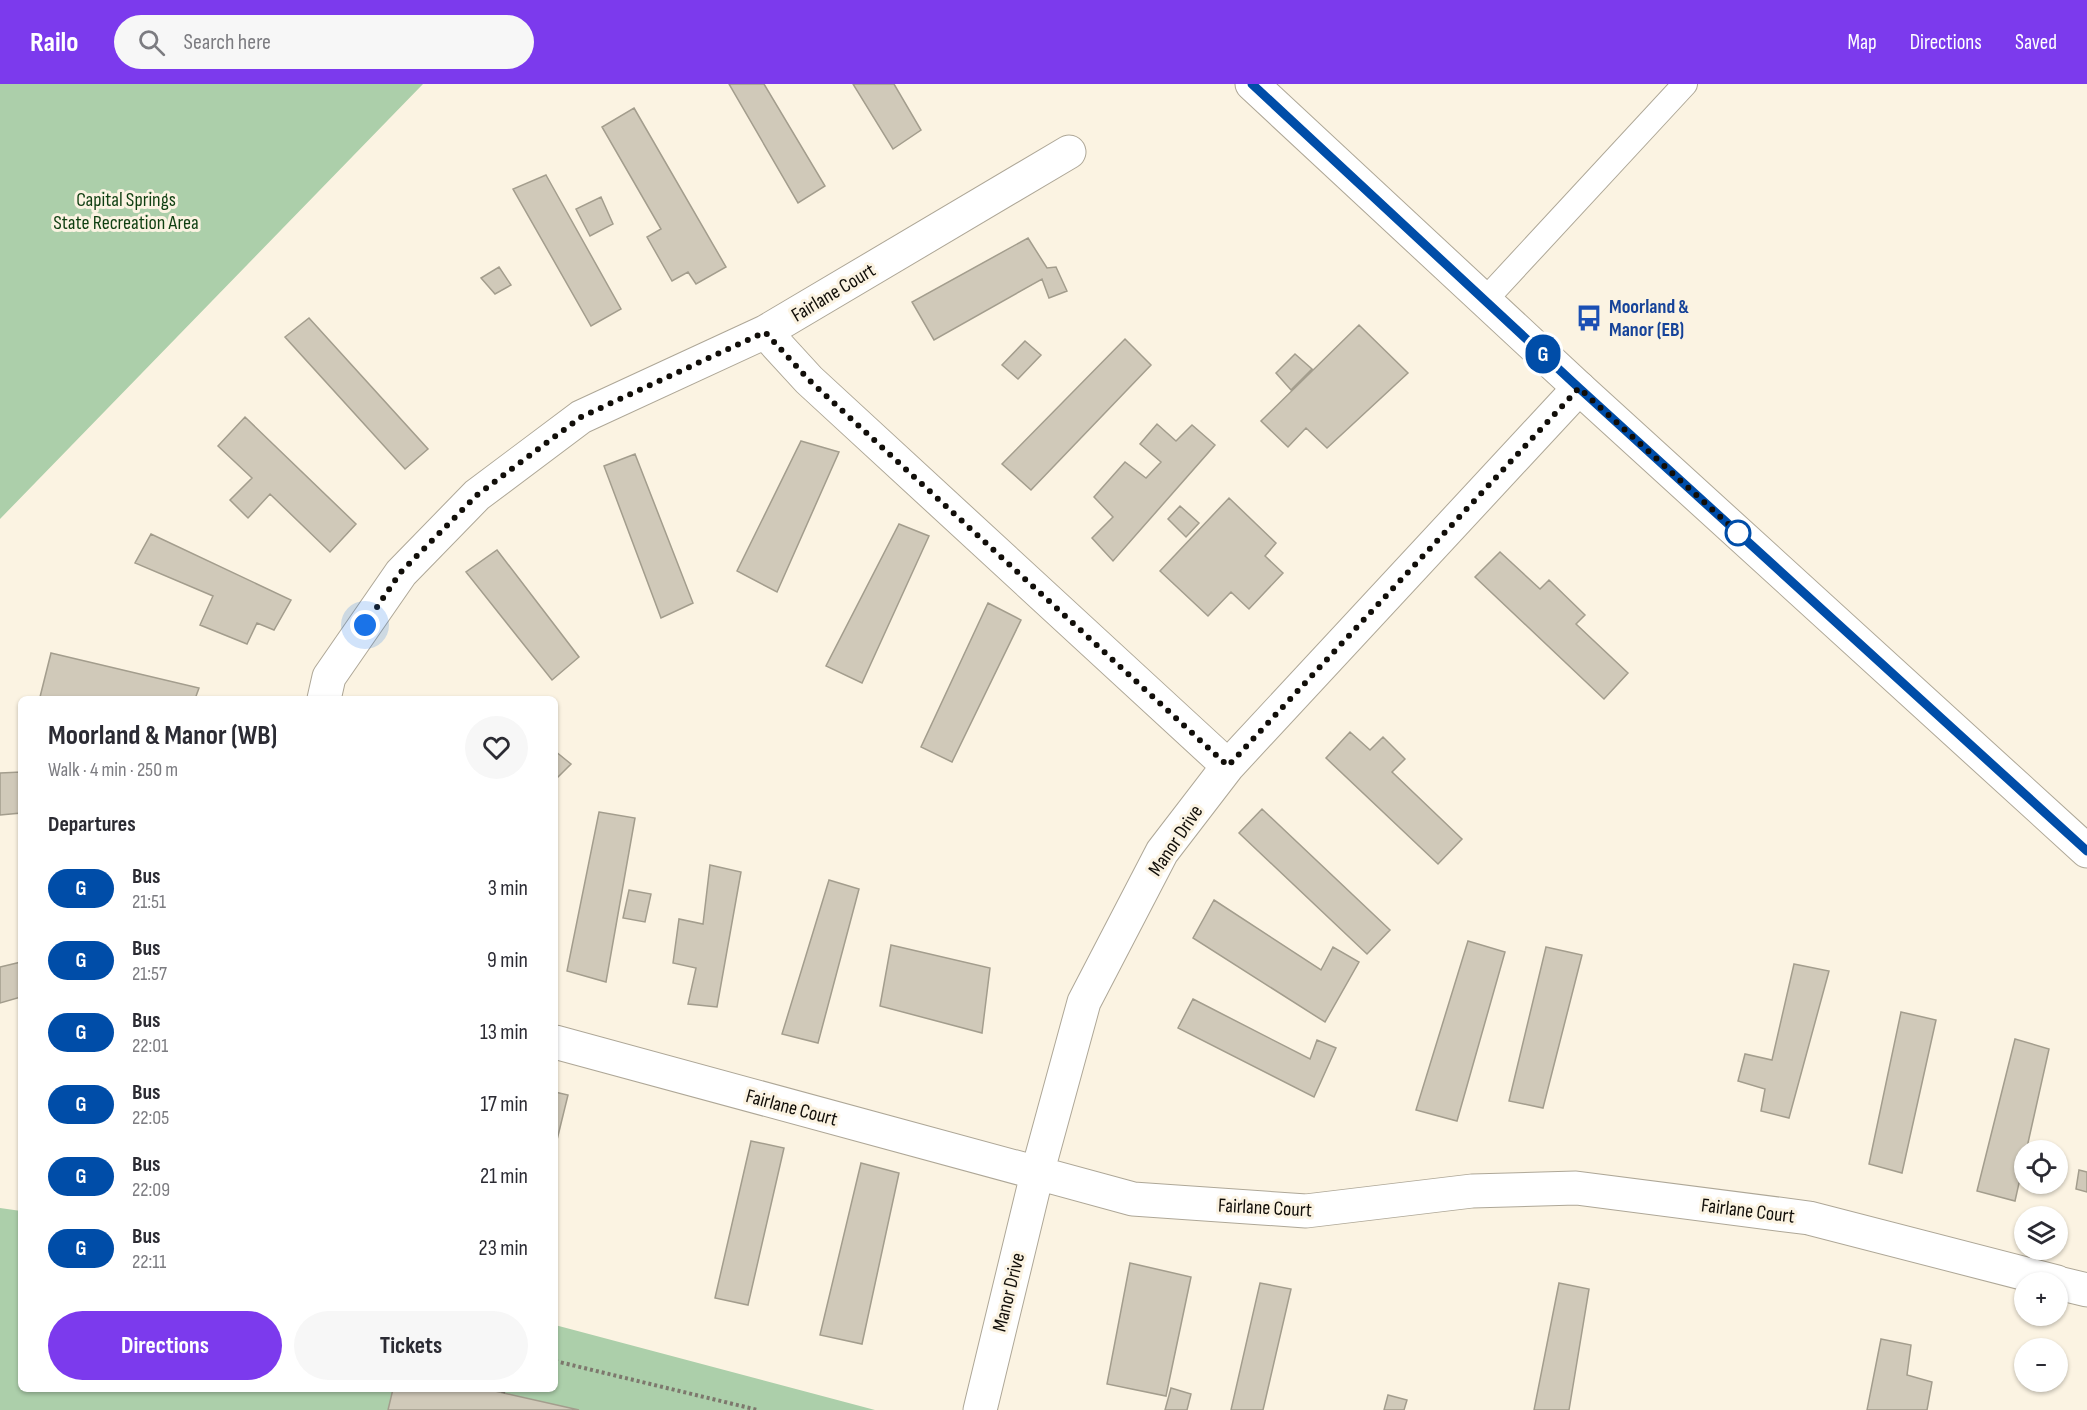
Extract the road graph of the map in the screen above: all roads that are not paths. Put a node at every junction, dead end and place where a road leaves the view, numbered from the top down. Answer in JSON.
{"nodes":[{"id":1,"x":1252,"y":84,"type":"edge"},
{"id":2,"x":1685,"y":84,"type":"edge"},
{"id":3,"x":1069,"y":152,"type":"dead end"},
{"id":4,"x":1486,"y":299,"type":"junction"},
{"id":5,"x":765,"y":332,"type":"junction"},
{"id":6,"x":1579,"y":388,"type":"junction"},
{"id":7,"x":325,"y":696,"type":"edge"},
{"id":8,"x":1228,"y":766,"type":"junction"},
{"id":9,"x":2086,"y":848,"type":"edge"},
{"id":10,"x":558,"y":1043,"type":"edge"},
{"id":11,"x":1037,"y":1174,"type":"junction"},
{"id":12,"x":2015,"y":1272,"type":"edge"},
{"id":13,"x":2068,"y":1286,"type":"edge"},
{"id":14,"x":2087,"y":1290,"type":"edge"},
{"id":15,"x":980,"y":1410,"type":"edge"}],
"edges":[{"from":1,"to":4,"type":"street"},
{"from":2,"to":4,"type":"lane"},
{"from":3,"to":5,"type":"street","name":"Fairlane Court"},
{"from":4,"to":6,"type":"street"},
{"from":5,"to":7,"type":"street","name":"Fairlane Court"},
{"from":5,"to":8,"type":"street"},
{"from":6,"to":8,"type":"street","name":"Manor Drive"},
{"from":6,"to":9,"type":"street"},
{"from":8,"to":11,"type":"street","name":"Manor Drive"},
{"from":10,"to":11,"type":"street","name":"Fairlane Court"},
{"from":11,"to":12,"type":"street","name":"Fairlane Court"},
{"from":11,"to":15,"type":"street","name":"Manor Drive"},
{"from":13,"to":14,"type":"street","name":"Fairlane Court"}]}
